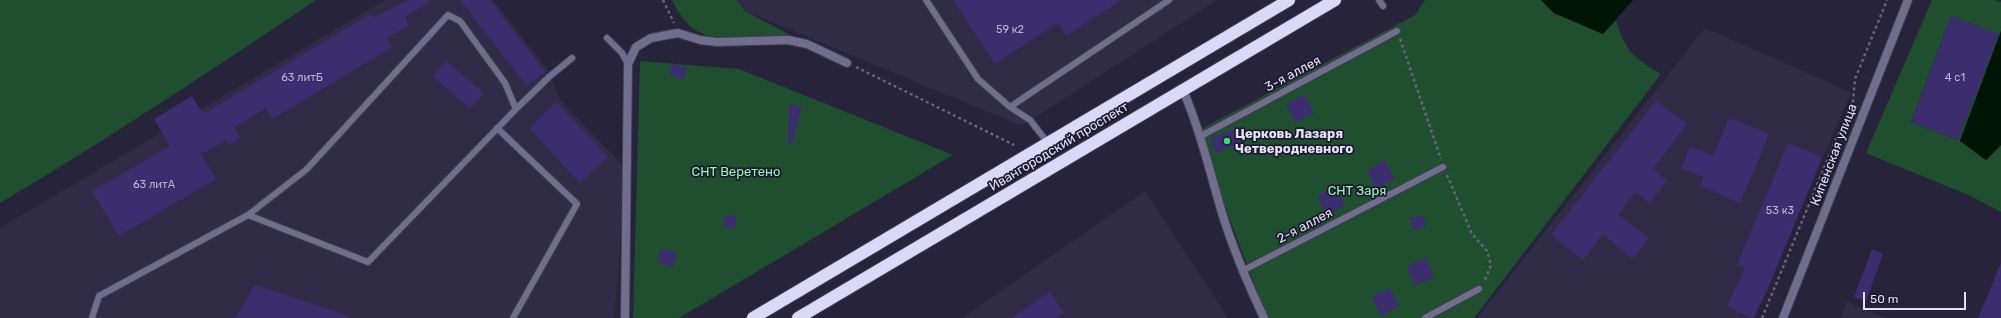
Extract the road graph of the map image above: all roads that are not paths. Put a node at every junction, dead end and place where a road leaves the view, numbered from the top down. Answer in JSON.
{"nodes":[{"id":1,"x":926,"y":0,"type":"edge"},
{"id":2,"x":1169,"y":0,"type":"edge"},
{"id":3,"x":1289,"y":0,"type":"edge"},
{"id":4,"x":1335,"y":0,"type":"edge"},
{"id":5,"x":1379,"y":0,"type":"edge"},
{"id":6,"x":1908,"y":0,"type":"edge"},
{"id":7,"x":1383,"y":6,"type":"dead end"},
{"id":8,"x":1397,"y":31,"type":"dead end"},
{"id":9,"x":607,"y":38,"type":"dead end"},
{"id":10,"x":572,"y":58,"type":"dead end"},
{"id":11,"x":847,"y":63,"type":"road end"},
{"id":12,"x":628,"y":64,"type":"junction"},
{"id":13,"x":1183,"y":90,"type":"junction"},
{"id":14,"x":1010,"y":107,"type":"junction"},
{"id":15,"x":516,"y":109,"type":"junction"},
{"id":16,"x":498,"y":128,"type":"junction"},
{"id":17,"x":1199,"y":137,"type":"junction"},
{"id":18,"x":1048,"y":143,"type":"junction"},
{"id":19,"x":1443,"y":167,"type":"dead end"},
{"id":20,"x":248,"y":215,"type":"junction"},
{"id":21,"x":1242,"y":271,"type":"junction"},
{"id":22,"x":1479,"y":288,"type":"dead end"},
{"id":23,"x":92,"y":318,"type":"edge"},
{"id":24,"x":513,"y":318,"type":"edge"},
{"id":25,"x":625,"y":318,"type":"edge"},
{"id":26,"x":753,"y":318,"type":"edge"},
{"id":27,"x":798,"y":318,"type":"edge"},
{"id":28,"x":1264,"y":318,"type":"edge"},
{"id":29,"x":1426,"y":318,"type":"edge"},
{"id":30,"x":1783,"y":318,"type":"edge"}],
"edges":[{"from":1,"to":14,"type":"lane"},
{"from":2,"to":14,"type":"lane"},
{"from":3,"to":18,"type":"highway","name":"Ивангородский проспект"},
{"from":4,"to":13,"type":"highway","name":"Ивангородский проспект"},
{"from":5,"to":7,"type":"lane"},
{"from":6,"to":30,"type":"street","name":"Кипенская улица"},
{"from":8,"to":17,"type":"lane","name":"3-я аллея"},
{"from":9,"to":12,"type":"lane"},
{"from":10,"to":15,"type":"lane"},
{"from":11,"to":12,"type":"street"},
{"from":12,"to":25,"type":"street"},
{"from":13,"to":17,"type":"street"},
{"from":13,"to":27,"type":"highway","name":"Ивангородский проспект"},
{"from":14,"to":18,"type":"lane"},
{"from":15,"to":16,"type":"lane"},
{"from":15,"to":20,"type":"lane"},
{"from":16,"to":20,"type":"lane"},
{"from":16,"to":24,"type":"lane"},
{"from":17,"to":21,"type":"street"},
{"from":18,"to":26,"type":"highway","name":"Ивангородский проспект"},
{"from":19,"to":21,"type":"lane","name":"2-я аллея"},
{"from":20,"to":23,"type":"lane"},
{"from":21,"to":28,"type":"street"},
{"from":22,"to":29,"type":"lane"}]}
